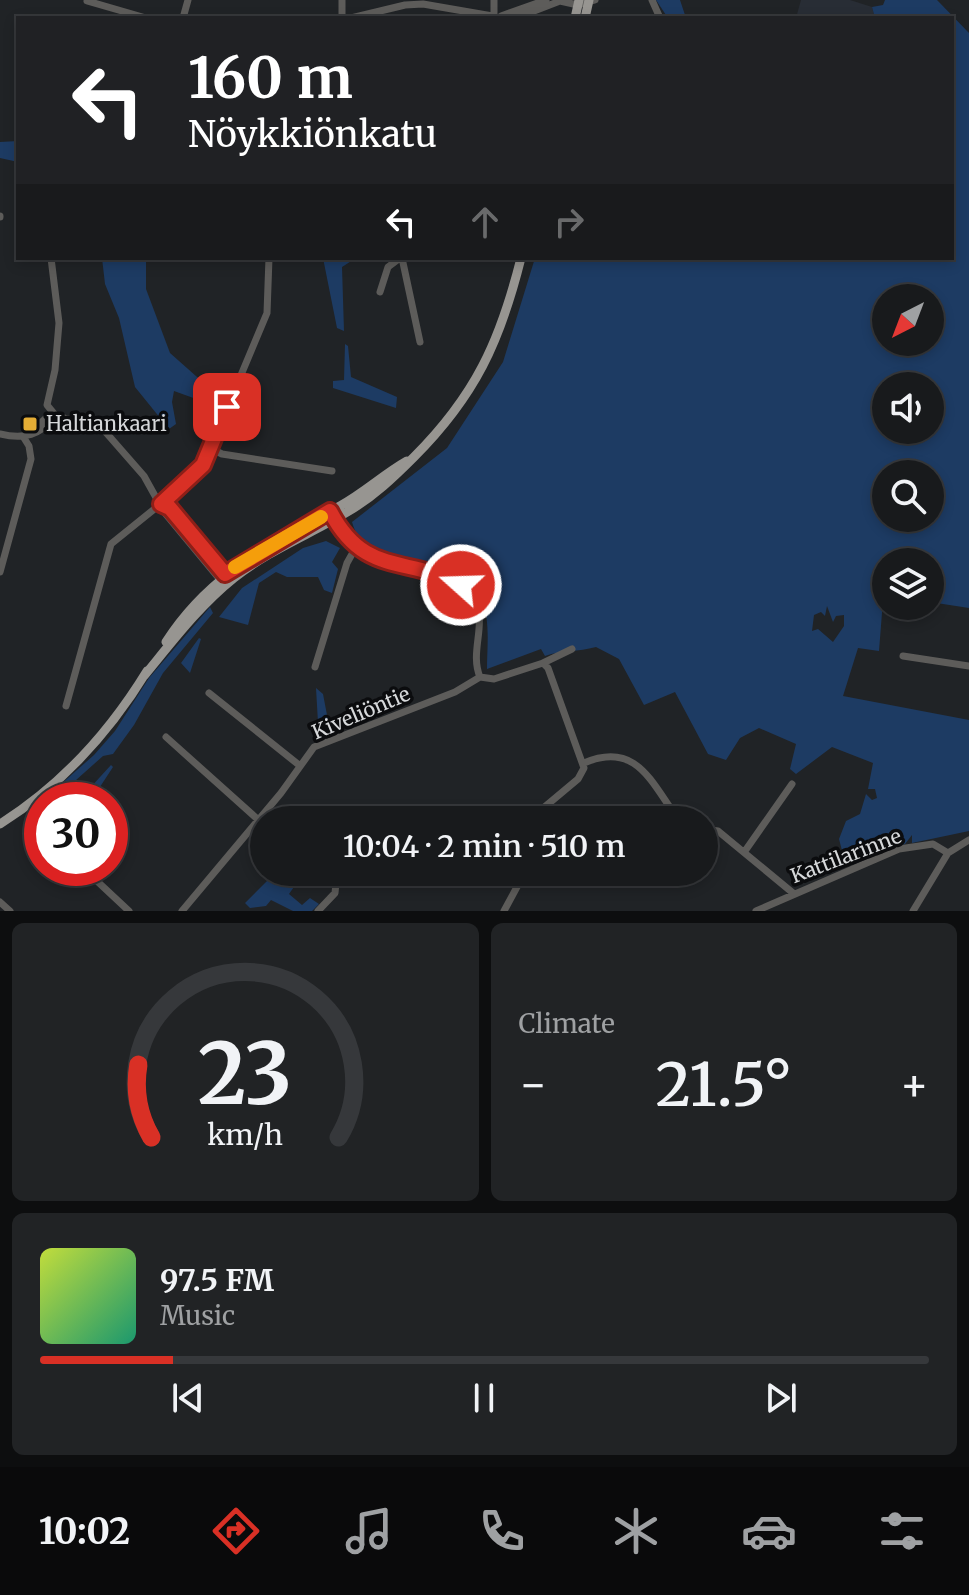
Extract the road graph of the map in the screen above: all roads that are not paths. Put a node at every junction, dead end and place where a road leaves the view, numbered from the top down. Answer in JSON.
{"nodes":[{"id":1,"x":546,"y":0,"type":"edge"},
{"id":2,"x":87,"y":1,"type":"edge"},
{"id":3,"x":586,"y":1,"type":"edge"},
{"id":4,"x":139,"y":16,"type":"edge"},
{"id":5,"x":370,"y":16,"type":"edge"},
{"id":6,"x":494,"y":16,"type":"edge"},
{"id":7,"x":503,"y":16,"type":"edge"},
{"id":8,"x":521,"y":16,"type":"edge"},
{"id":9,"x":51,"y":260,"type":"edge"},
{"id":10,"x":269,"y":260,"type":"edge"},
{"id":11,"x":398,"y":260,"type":"edge"},
{"id":12,"x":401,"y":260,"type":"edge"},
{"id":13,"x":520,"y":260,"type":"edge"},
{"id":14,"x":380,"y":292,"type":"dead end"},
{"id":15,"x":420,"y":342,"type":"dead end"},
{"id":16,"x":56,"y":416,"type":"junction"},
{"id":17,"x":0,"y":434,"type":"edge"},
{"id":18,"x":24,"y":438,"type":"junction"},
{"id":19,"x":210,"y":448,"type":"junction"},
{"id":20,"x":332,"y":471,"type":"dead end"},
{"id":21,"x":161,"y":504,"type":"junction"},
{"id":22,"x":332,"y":515,"type":"junction"},
{"id":23,"x":356,"y":547,"type":"junction"},
{"id":24,"x":0,"y":572,"type":"edge"},
{"id":25,"x":223,"y":579,"type":"junction"},
{"id":26,"x":572,"y":649,"type":"dead end"},
{"id":27,"x":903,"y":656,"type":"dead end"},
{"id":28,"x":543,"y":663,"type":"junction"},
{"id":29,"x":969,"y":666,"type":"edge"},
{"id":30,"x":315,"y":667,"type":"dead end"},
{"id":31,"x":480,"y":677,"type":"junction"},
{"id":32,"x":209,"y":693,"type":"dead end"},
{"id":33,"x":66,"y":706,"type":"dead end"},
{"id":34,"x":166,"y":737,"type":"dead end"},
{"id":35,"x":584,"y":763,"type":"junction"},
{"id":36,"x":299,"y":765,"type":"junction"},
{"id":37,"x":792,"y":784,"type":"dead end"},
{"id":38,"x":272,"y":806,"type":"edge"},
{"id":39,"x":546,"y":806,"type":"edge"},
{"id":40,"x":670,"y":806,"type":"edge"},
{"id":41,"x":250,"y":812,"type":"edge"},
{"id":42,"x":0,"y":824,"type":"edge"},
{"id":43,"x":718,"y":831,"type":"edge"},
{"id":44,"x":250,"y":834,"type":"edge"},
{"id":45,"x":969,"y":840,"type":"edge"},
{"id":46,"x":745,"y":851,"type":"junction"},
{"id":47,"x":948,"y":853,"type":"junction"},
{"id":48,"x":102,"y":886,"type":"edge"},
{"id":49,"x":336,"y":886,"type":"edge"},
{"id":50,"x":517,"y":886,"type":"edge"},
{"id":51,"x":793,"y":893,"type":"junction"},
{"id":52,"x":0,"y":902,"type":"edge"},
{"id":53,"x":917,"y":910,"type":"edge"},
{"id":54,"x":10,"y":911,"type":"edge"},
{"id":55,"x":129,"y":911,"type":"edge"},
{"id":56,"x":182,"y":911,"type":"edge"},
{"id":57,"x":318,"y":911,"type":"edge"},
{"id":58,"x":504,"y":911,"type":"edge"},
{"id":59,"x":756,"y":911,"type":"edge"}],
"edges":[{"from":1,"to":7,"type":"street"},
{"from":2,"to":4,"type":"street"},
{"from":3,"to":8,"type":"street"},
{"from":5,"to":6,"type":"street"},
{"from":9,"to":16,"type":"street"},
{"from":10,"to":19,"type":"street"},
{"from":11,"to":14,"type":"street"},
{"from":12,"to":15,"type":"street"},
{"from":13,"to":22,"type":"main road"},
{"from":16,"to":18,"type":"street"},
{"from":16,"to":21,"type":"street"},
{"from":17,"to":18,"type":"street"},
{"from":18,"to":24,"type":"street"},
{"from":19,"to":20,"type":"street"},
{"from":19,"to":21,"type":"street"},
{"from":21,"to":25,"type":"street"},
{"from":21,"to":33,"type":"street"},
{"from":22,"to":23,"type":"street"},
{"from":22,"to":25,"type":"main road"},
{"from":23,"to":30,"type":"street"},
{"from":23,"to":31,"type":"street"},
{"from":25,"to":42,"type":"main road"},
{"from":26,"to":28,"type":"street","name":"Kiveliöntie"},
{"from":27,"to":29,"type":"street"},
{"from":28,"to":31,"type":"street","name":"Kiveliöntie"},
{"from":28,"to":35,"type":"street"},
{"from":31,"to":36,"type":"street","name":"Kiveliöntie"},
{"from":32,"to":36,"type":"street"},
{"from":34,"to":41,"type":"street"},
{"from":35,"to":39,"type":"street"},
{"from":35,"to":40,"type":"street"},
{"from":36,"to":38,"type":"street","name":"Kiveliöntie"},
{"from":37,"to":46,"type":"street"},
{"from":43,"to":46,"type":"street"},
{"from":44,"to":56,"type":"street","name":"Kiveliöntie"},
{"from":45,"to":47,"type":"street"},
{"from":46,"to":51,"type":"street"},
{"from":47,"to":51,"type":"street","name":"Kattilarinne"},
{"from":47,"to":53,"type":"street"},
{"from":48,"to":55,"type":"street"},
{"from":49,"to":57,"type":"street"},
{"from":50,"to":58,"type":"street"},
{"from":51,"to":59,"type":"street","name":"Kattilarinne"},
{"from":52,"to":54,"type":"street"}]}
